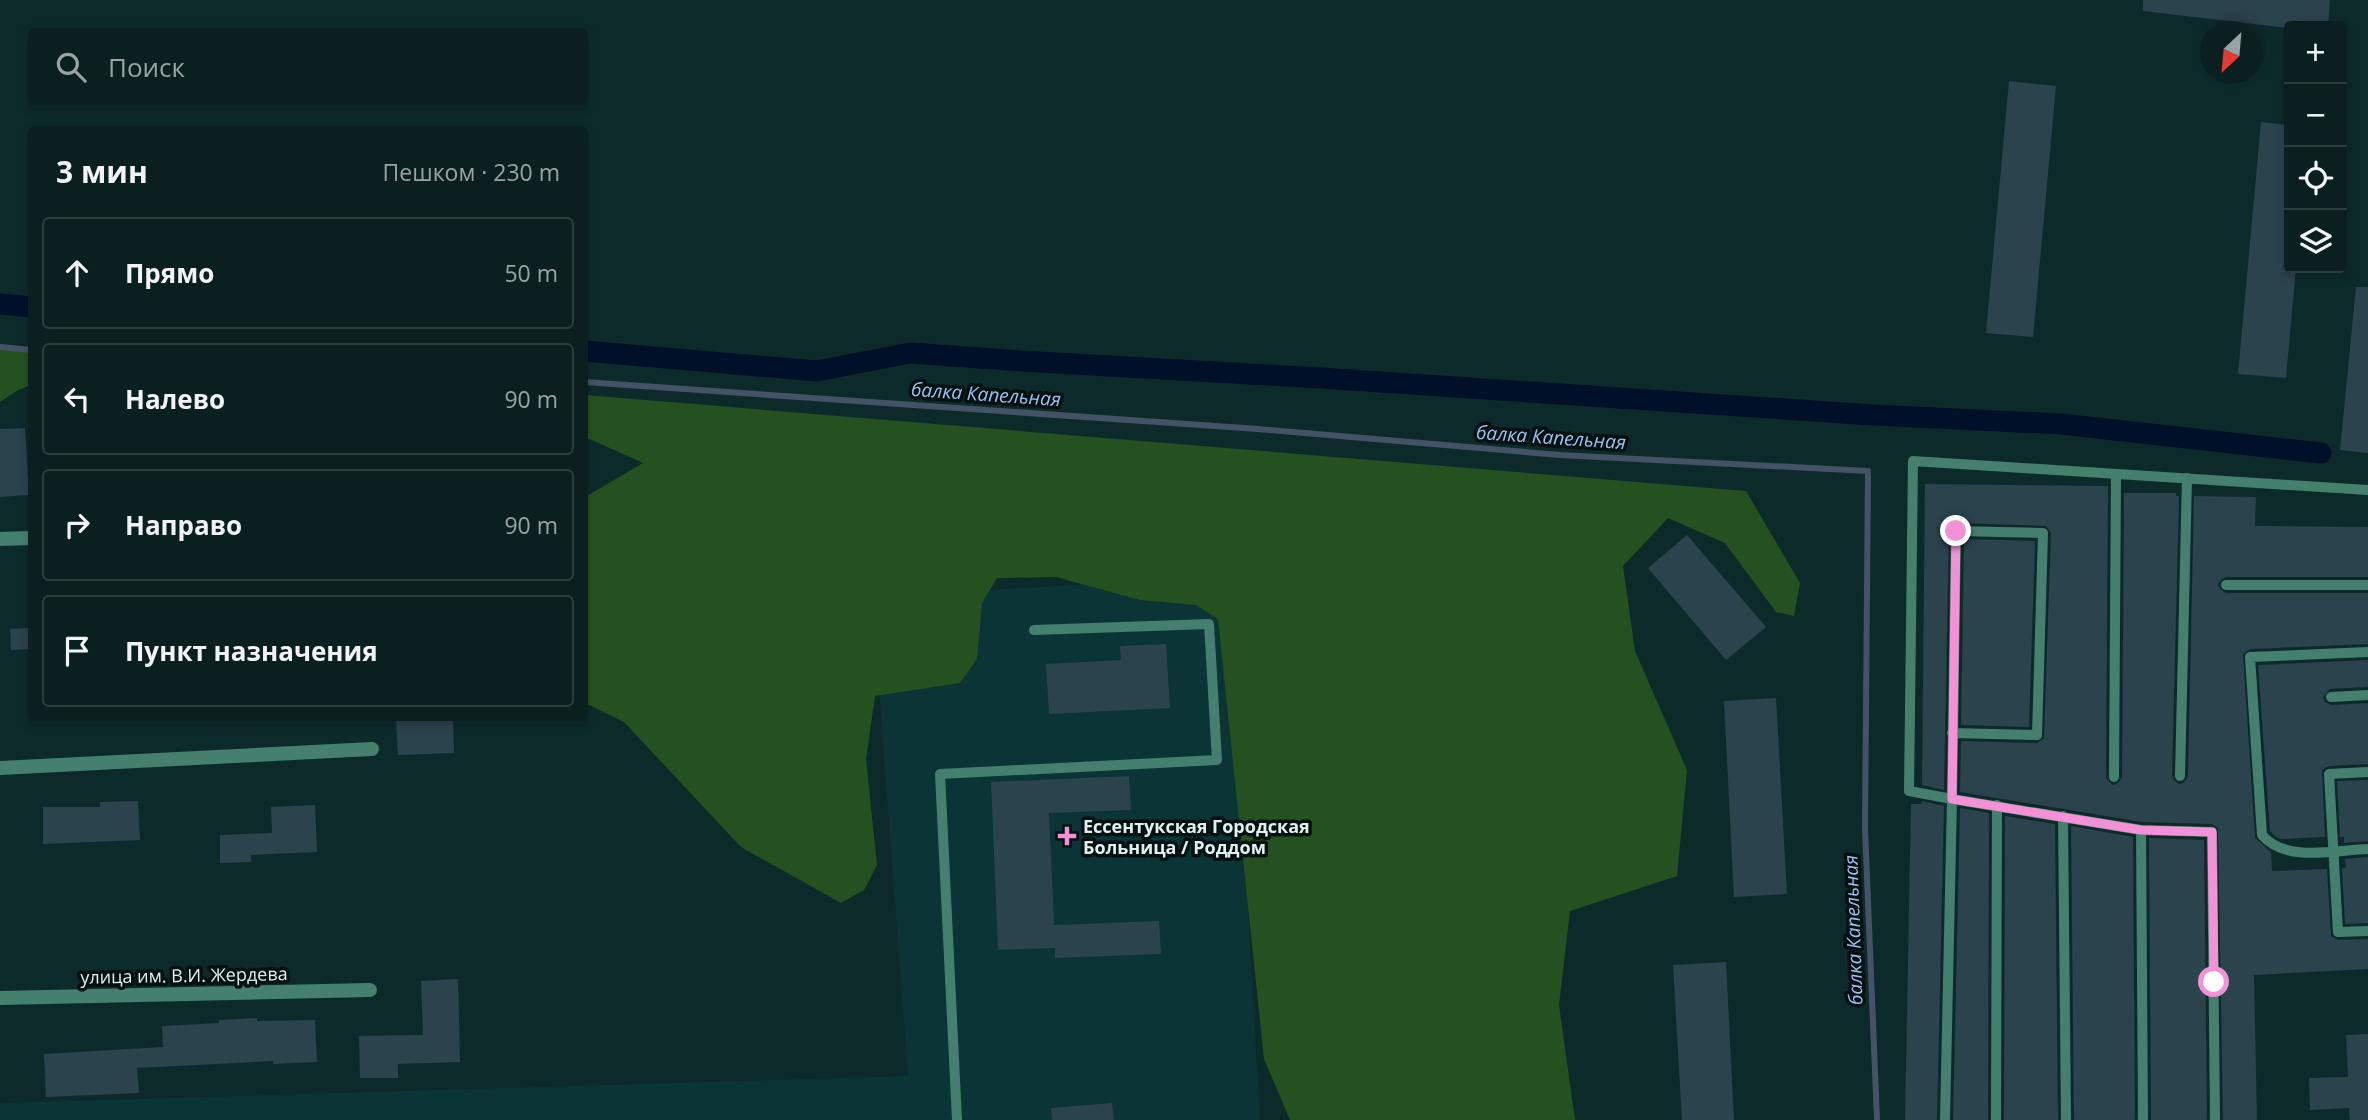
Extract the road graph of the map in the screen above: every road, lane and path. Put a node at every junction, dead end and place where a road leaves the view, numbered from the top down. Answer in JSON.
{"nodes":[{"id":1,"x":2116,"y":474,"type":"junction"},
{"id":2,"x":2187,"y":478,"type":"junction"},
{"id":3,"x":2368,"y":490,"type":"edge"},
{"id":4,"x":28,"y":538,"type":"edge"},
{"id":5,"x":0,"y":539,"type":"edge"},
{"id":6,"x":2226,"y":585,"type":"dead end"},
{"id":7,"x":2368,"y":585,"type":"edge"},
{"id":8,"x":1034,"y":630,"type":"dead end"},
{"id":9,"x":2368,"y":652,"type":"edge"},
{"id":10,"x":2368,"y":695,"type":"edge"},
{"id":11,"x":2331,"y":697,"type":"dead end"},
{"id":12,"x":1952,"y":733,"type":"junction"},
{"id":13,"x":372,"y":749,"type":"dead end"},
{"id":14,"x":0,"y":768,"type":"edge"},
{"id":15,"x":2368,"y":772,"type":"edge"},
{"id":16,"x":2180,"y":776,"type":"dead end"},
{"id":17,"x":2114,"y":777,"type":"dead end"},
{"id":18,"x":1952,"y":799,"type":"junction"},
{"id":19,"x":1997,"y":804,"type":"junction"},
{"id":20,"x":2063,"y":816,"type":"junction"},
{"id":21,"x":2141,"y":830,"type":"junction"},
{"id":22,"x":2368,"y":849,"type":"edge"},
{"id":23,"x":2332,"y":850,"type":"junction"},
{"id":24,"x":2368,"y":931,"type":"edge"},
{"id":25,"x":370,"y":990,"type":"dead end"},
{"id":26,"x":0,"y":998,"type":"edge"},
{"id":27,"x":957,"y":1120,"type":"edge"},
{"id":28,"x":1945,"y":1120,"type":"edge"},
{"id":29,"x":1996,"y":1120,"type":"edge"},
{"id":30,"x":2066,"y":1120,"type":"edge"},
{"id":31,"x":2143,"y":1120,"type":"edge"},
{"id":32,"x":2215,"y":1120,"type":"edge"}],
"edges":[{"from":1,"to":2,"type":"lane"},
{"from":1,"to":17,"type":"lane"},
{"from":1,"to":18,"type":"lane"},
{"from":2,"to":3,"type":"lane"},
{"from":2,"to":16,"type":"lane"},
{"from":4,"to":5,"type":"street"},
{"from":6,"to":7,"type":"lane"},
{"from":8,"to":27,"type":"lane"},
{"from":9,"to":23,"type":"lane"},
{"from":10,"to":11,"type":"lane"},
{"from":12,"to":12,"type":"lane"},
{"from":12,"to":18,"type":"lane"},
{"from":13,"to":14,"type":"street"},
{"from":15,"to":23,"type":"lane"},
{"from":18,"to":19,"type":"lane"},
{"from":18,"to":28,"type":"lane"},
{"from":19,"to":20,"type":"lane"},
{"from":19,"to":29,"type":"lane"},
{"from":20,"to":21,"type":"lane"},
{"from":20,"to":30,"type":"lane"},
{"from":21,"to":31,"type":"lane"},
{"from":21,"to":32,"type":"lane"},
{"from":22,"to":23,"type":"lane"},
{"from":23,"to":24,"type":"lane"},
{"from":25,"to":26,"type":"street","name":"улица им. В.И. Жердева"}]}
